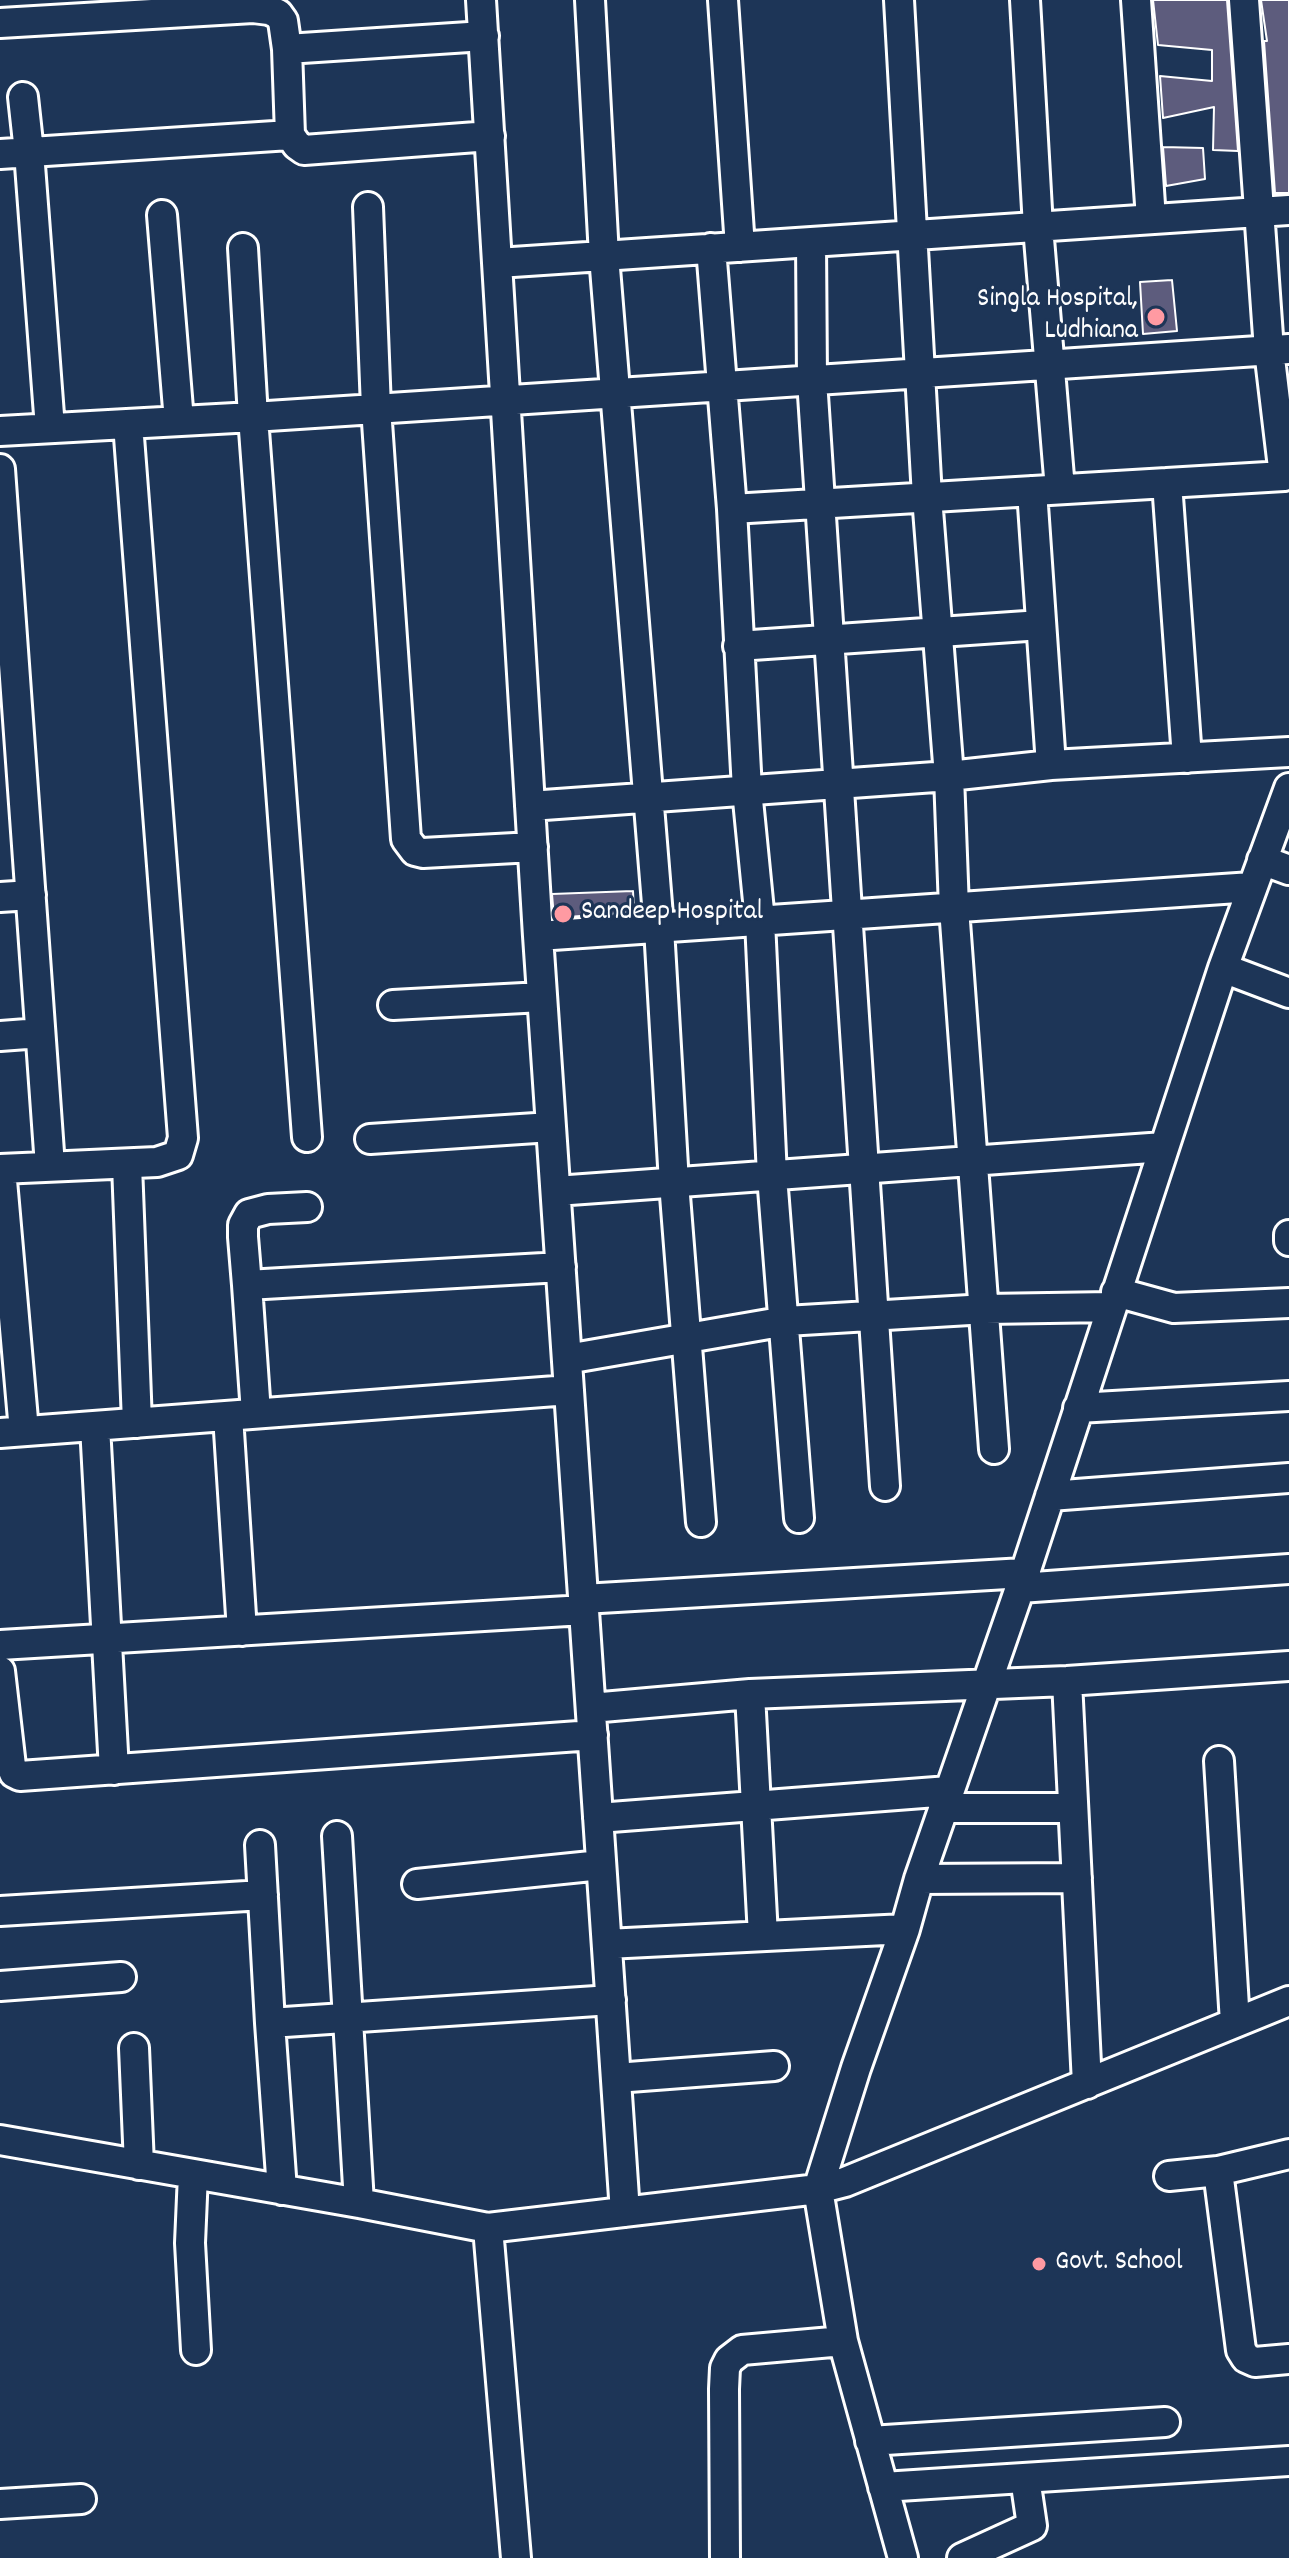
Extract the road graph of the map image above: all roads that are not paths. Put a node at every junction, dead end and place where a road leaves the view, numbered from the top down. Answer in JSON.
{"nodes":[{"id":1,"x":481,"y":0,"type":"edge"},
{"id":2,"x":590,"y":0,"type":"edge"},
{"id":3,"x":723,"y":0,"type":"edge"},
{"id":4,"x":899,"y":0,"type":"edge"},
{"id":5,"x":1025,"y":0,"type":"edge"},
{"id":6,"x":1136,"y":0,"type":"edge"},
{"id":7,"x":1244,"y":0,"type":"edge"},
{"id":8,"x":0,"y":23,"type":"edge"},
{"id":9,"x":484,"y":36,"type":"junction"},
{"id":10,"x":287,"y":49,"type":"junction"},
{"id":11,"x":23,"y":97,"type":"dead end"},
{"id":12,"x":290,"y":135,"type":"junction"},
{"id":13,"x":490,"y":136,"type":"junction"},
{"id":14,"x":29,"y":152,"type":"junction"},
{"id":15,"x":0,"y":154,"type":"edge"},
{"id":16,"x":368,"y":207,"type":"dead end"},
{"id":17,"x":1289,"y":210,"type":"edge"},
{"id":18,"x":1260,"y":212,"type":"junction"},
{"id":19,"x":162,"y":215,"type":"dead end"},
{"id":20,"x":1151,"y":219,"type":"junction"},
{"id":21,"x":1038,"y":227,"type":"junction"},
{"id":22,"x":914,"y":235,"type":"junction"},
{"id":23,"x":811,"y":242,"type":"junction"},
{"id":24,"x":740,"y":247,"type":"junction"},
{"id":25,"x":243,"y":248,"type":"dead end"},
{"id":26,"x":711,"y":248,"type":"junction"},
{"id":27,"x":604,"y":256,"type":"junction"},
{"id":28,"x":498,"y":263,"type":"junction"},
{"id":29,"x":1279,"y":350,"type":"edge"},
{"id":30,"x":1049,"y":365,"type":"junction"},
{"id":31,"x":920,"y":373,"type":"junction"},
{"id":32,"x":812,"y":380,"type":"junction"},
{"id":33,"x":724,"y":386,"type":"junction"},
{"id":34,"x":615,"y":393,"type":"junction"},
{"id":35,"x":506,"y":400,"type":"junction"},
{"id":36,"x":376,"y":408,"type":"junction"},
{"id":37,"x":253,"y":417,"type":"junction"},
{"id":38,"x":179,"y":421,"type":"junction"},
{"id":39,"x":128,"y":424,"type":"junction"},
{"id":40,"x":50,"y":428,"type":"junction"},
{"id":41,"x":0,"y":431,"type":"edge"},
{"id":42,"x":0,"y":469,"type":"edge"},
{"id":43,"x":1286,"y":476,"type":"edge"},
{"id":44,"x":1167,"y":483,"type":"junction"},
{"id":45,"x":1060,"y":489,"type":"junction"},
{"id":46,"x":1032,"y":491,"type":"junction"},
{"id":47,"x":927,"y":497,"type":"junction"},
{"id":48,"x":820,"y":504,"type":"junction"},
{"id":49,"x":732,"y":509,"type":"junction"},
{"id":50,"x":1041,"y":625,"type":"junction"},
{"id":51,"x":937,"y":632,"type":"junction"},
{"id":52,"x":829,"y":640,"type":"junction"},
{"id":53,"x":738,"y":646,"type":"junction"},
{"id":54,"x":7,"y":674,"type":"edge"},
{"id":55,"x":1289,"y":752,"type":"edge"},
{"id":56,"x":1187,"y":758,"type":"junction"},
{"id":57,"x":1051,"y":765,"type":"junction"},
{"id":58,"x":949,"y":776,"type":"junction"},
{"id":59,"x":11,"y":779,"type":"edge"},
{"id":60,"x":839,"y":784,"type":"junction"},
{"id":61,"x":1289,"y":788,"type":"edge"},
{"id":62,"x":747,"y":790,"type":"junction"},
{"id":63,"x":649,"y":797,"type":"junction"},
{"id":64,"x":530,"y":806,"type":"junction"},
{"id":65,"x":533,"y":847,"type":"junction"},
{"id":66,"x":1262,"y":860,"type":"junction"},
{"id":67,"x":1289,"y":870,"type":"edge"},
{"id":68,"x":1252,"y":887,"type":"junction"},
{"id":69,"x":31,"y":895,"type":"junction"},
{"id":70,"x":0,"y":897,"type":"edge"},
{"id":71,"x":954,"y":908,"type":"junction"},
{"id":72,"x":847,"y":915,"type":"junction"},
{"id":73,"x":760,"y":921,"type":"junction"},
{"id":74,"x":659,"y":928,"type":"junction"},
{"id":75,"x":538,"y":936,"type":"junction"},
{"id":76,"x":1223,"y":968,"type":"junction"},
{"id":77,"x":1289,"y":993,"type":"edge"},
{"id":78,"x":542,"y":997,"type":"junction"},
{"id":79,"x":393,"y":1005,"type":"dead end"},
{"id":80,"x":40,"y":1033,"type":"junction"},
{"id":81,"x":0,"y":1036,"type":"edge"},
{"id":82,"x":551,"y":1127,"type":"junction"},
{"id":83,"x":307,"y":1137,"type":"dead end"},
{"id":84,"x":370,"y":1139,"type":"dead end"},
{"id":85,"x":1164,"y":1147,"type":"junction"},
{"id":86,"x":972,"y":1161,"type":"junction"},
{"id":87,"x":127,"y":1165,"type":"junction"},
{"id":88,"x":50,"y":1166,"type":"junction"},
{"id":89,"x":1,"y":1169,"type":"edge"},
{"id":90,"x":864,"y":1169,"type":"junction"},
{"id":91,"x":772,"y":1176,"type":"junction"},
{"id":92,"x":674,"y":1183,"type":"junction"},
{"id":93,"x":556,"y":1191,"type":"junction"},
{"id":94,"x":307,"y":1207,"type":"dead end"},
{"id":95,"x":1289,"y":1235,"type":"edge"},
{"id":96,"x":1289,"y":1241,"type":"edge"},
{"id":97,"x":561,"y":1267,"type":"junction"},
{"id":98,"x":247,"y":1285,"type":"junction"},
{"id":99,"x":1114,"y":1300,"type":"junction"},
{"id":100,"x":1289,"y":1303,"type":"edge"},
{"id":101,"x":986,"y":1309,"type":"junction"},
{"id":102,"x":874,"y":1316,"type":"junction"},
{"id":103,"x":786,"y":1321,"type":"junction"},
{"id":104,"x":687,"y":1338,"type":"junction"},
{"id":105,"x":567,"y":1359,"type":"junction"},
{"id":106,"x":569,"y":1390,"type":"junction"},
{"id":107,"x":1289,"y":1396,"type":"edge"},
{"id":108,"x":1078,"y":1408,"type":"junction"},
{"id":109,"x":256,"y":1413,"type":"junction"},
{"id":110,"x":228,"y":1416,"type":"junction"},
{"id":111,"x":137,"y":1423,"type":"junction"},
{"id":112,"x":95,"y":1426,"type":"junction"},
{"id":113,"x":12,"y":1432,"type":"edge"},
{"id":114,"x":994,"y":1449,"type":"dead end"},
{"id":115,"x":1289,"y":1478,"type":"edge"},
{"id":116,"x":885,"y":1486,"type":"dead end"},
{"id":117,"x":1050,"y":1496,"type":"junction"},
{"id":118,"x":799,"y":1518,"type":"dead end"},
{"id":119,"x":701,"y":1522,"type":"dead end"},
{"id":120,"x":1289,"y":1569,"type":"edge"},
{"id":121,"x":1022,"y":1581,"type":"junction"},
{"id":122,"x":584,"y":1604,"type":"junction"},
{"id":123,"x":242,"y":1631,"type":"junction"},
{"id":124,"x":107,"y":1639,"type":"junction"},
{"id":125,"x":0,"y":1645,"type":"edge"},
{"id":126,"x":1289,"y":1666,"type":"edge"},
{"id":127,"x":0,"y":1671,"type":"edge"},
{"id":128,"x":1067,"y":1681,"type":"junction"},
{"id":129,"x":985,"y":1684,"type":"junction"},
{"id":130,"x":750,"y":1694,"type":"junction"},
{"id":131,"x":2,"y":1712,"type":"edge"},
{"id":132,"x":592,"y":1722,"type":"junction"},
{"id":133,"x":1219,"y":1761,"type":"dead end"},
{"id":134,"x":114,"y":1770,"type":"junction"},
{"id":135,"x":946,"y":1800,"type":"junction"},
{"id":136,"x":756,"y":1804,"type":"junction"},
{"id":137,"x":1073,"y":1808,"type":"junction"},
{"id":138,"x":598,"y":1818,"type":"junction"},
{"id":139,"x":337,"y":1836,"type":"dead end"},
{"id":140,"x":260,"y":1845,"type":"dead end"},
{"id":141,"x":601,"y":1865,"type":"junction"},
{"id":142,"x":1077,"y":1878,"type":"junction"},
{"id":143,"x":919,"y":1879,"type":"junction"},
{"id":144,"x":417,"y":1884,"type":"dead end"},
{"id":145,"x":263,"y":1895,"type":"junction"},
{"id":146,"x":0,"y":1911,"type":"edge"},
{"id":147,"x":905,"y":1929,"type":"junction"},
{"id":148,"x":763,"y":1936,"type":"junction"},
{"id":149,"x":607,"y":1944,"type":"junction"},
{"id":150,"x":121,"y":1977,"type":"dead end"},
{"id":151,"x":0,"y":1986,"type":"edge"},
{"id":152,"x":611,"y":2000,"type":"junction"},
{"id":153,"x":1289,"y":2001,"type":"edge"},
{"id":154,"x":349,"y":2019,"type":"junction"},
{"id":155,"x":270,"y":2023,"type":"junction"},
{"id":156,"x":1235,"y":2023,"type":"junction"},
{"id":157,"x":134,"y":2048,"type":"dead end"},
{"id":158,"x":774,"y":2066,"type":"dead end"},
{"id":159,"x":616,"y":2078,"type":"junction"},
{"id":160,"x":1087,"y":2084,"type":"junction"},
{"id":161,"x":0,"y":2140,"type":"edge"},
{"id":162,"x":1289,"y":2154,"type":"edge"},
{"id":163,"x":139,"y":2165,"type":"junction"},
{"id":164,"x":1218,"y":2171,"type":"junction"},
{"id":165,"x":193,"y":2174,"type":"junction"},
{"id":166,"x":1169,"y":2176,"type":"dead end"},
{"id":167,"x":818,"y":2189,"type":"junction"},
{"id":168,"x":282,"y":2190,"type":"junction"},
{"id":169,"x":359,"y":2203,"type":"junction"},
{"id":170,"x":625,"y":2212,"type":"junction"},
{"id":171,"x":488,"y":2228,"type":"junction"},
{"id":172,"x":843,"y":2341,"type":"junction"},
{"id":173,"x":196,"y":2350,"type":"dead end"},
{"id":174,"x":1289,"y":2359,"type":"edge"},
{"id":175,"x":1165,"y":2422,"type":"dead end"},
{"id":176,"x":870,"y":2441,"type":"junction"},
{"id":177,"x":1289,"y":2461,"type":"edge"},
{"id":178,"x":1025,"y":2478,"type":"junction"},
{"id":179,"x":883,"y":2487,"type":"junction"},
{"id":180,"x":81,"y":2499,"type":"dead end"},
{"id":181,"x":0,"y":2504,"type":"edge"},
{"id":182,"x":516,"y":2558,"type":"edge"},
{"id":183,"x":725,"y":2558,"type":"edge"},
{"id":184,"x":903,"y":2558,"type":"edge"},
{"id":185,"x":962,"y":2558,"type":"edge"}],
"edges":[{"from":1,"to":9,"type":"street"},
{"from":2,"to":27,"type":"street"},
{"from":3,"to":24,"type":"street"},
{"from":4,"to":22,"type":"street"},
{"from":5,"to":21,"type":"street"},
{"from":6,"to":20,"type":"street"},
{"from":7,"to":18,"type":"street"},
{"from":8,"to":10,"type":"street"},
{"from":9,"to":10,"type":"street"},
{"from":9,"to":13,"type":"street"},
{"from":10,"to":12,"type":"street"},
{"from":11,"to":14,"type":"street"},
{"from":12,"to":13,"type":"street"},
{"from":12,"to":14,"type":"street"},
{"from":13,"to":28,"type":"street"},
{"from":14,"to":15,"type":"street"},
{"from":14,"to":40,"type":"street"},
{"from":16,"to":36,"type":"street"},
{"from":17,"to":18,"type":"street"},
{"from":18,"to":20,"type":"street"},
{"from":18,"to":29,"type":"street"},
{"from":19,"to":38,"type":"street"},
{"from":20,"to":21,"type":"street"},
{"from":21,"to":22,"type":"street"},
{"from":21,"to":30,"type":"street"},
{"from":22,"to":23,"type":"street"},
{"from":22,"to":31,"type":"street"},
{"from":23,"to":24,"type":"street"},
{"from":23,"to":32,"type":"street"},
{"from":24,"to":26,"type":"street"},
{"from":25,"to":37,"type":"street"},
{"from":26,"to":27,"type":"street"},
{"from":26,"to":33,"type":"street"},
{"from":27,"to":28,"type":"street"},
{"from":27,"to":34,"type":"street"},
{"from":28,"to":35,"type":"street"},
{"from":29,"to":30,"type":"street"},
{"from":29,"to":43,"type":"street"},
{"from":30,"to":31,"type":"street"},
{"from":30,"to":45,"type":"street"},
{"from":31,"to":32,"type":"street"},
{"from":31,"to":47,"type":"street"},
{"from":32,"to":33,"type":"street"},
{"from":32,"to":48,"type":"street"},
{"from":33,"to":34,"type":"street"},
{"from":33,"to":49,"type":"street"},
{"from":34,"to":35,"type":"street"},
{"from":34,"to":63,"type":"street"},
{"from":35,"to":36,"type":"street"},
{"from":35,"to":64,"type":"street"},
{"from":36,"to":37,"type":"street"},
{"from":36,"to":65,"type":"street"},
{"from":37,"to":38,"type":"street"},
{"from":37,"to":83,"type":"street"},
{"from":38,"to":39,"type":"street"},
{"from":39,"to":40,"type":"street"},
{"from":39,"to":87,"type":"street"},
{"from":40,"to":41,"type":"street"},
{"from":42,"to":54,"type":"street"},
{"from":43,"to":44,"type":"street"},
{"from":44,"to":45,"type":"street"},
{"from":44,"to":56,"type":"street"},
{"from":45,"to":46,"type":"street"},
{"from":46,"to":47,"type":"street"},
{"from":46,"to":50,"type":"street"},
{"from":47,"to":48,"type":"street"},
{"from":47,"to":51,"type":"street"},
{"from":48,"to":49,"type":"street"},
{"from":48,"to":52,"type":"street"},
{"from":49,"to":53,"type":"street"},
{"from":50,"to":51,"type":"street"},
{"from":50,"to":57,"type":"street"},
{"from":51,"to":52,"type":"street"},
{"from":51,"to":58,"type":"street"},
{"from":52,"to":53,"type":"street"},
{"from":52,"to":60,"type":"street"},
{"from":53,"to":62,"type":"street"},
{"from":54,"to":59,"type":"street"},
{"from":55,"to":56,"type":"street"},
{"from":56,"to":57,"type":"street"},
{"from":57,"to":58,"type":"street"},
{"from":58,"to":60,"type":"street"},
{"from":58,"to":71,"type":"street"},
{"from":59,"to":69,"type":"street"},
{"from":60,"to":62,"type":"street"},
{"from":60,"to":72,"type":"street"},
{"from":61,"to":66,"type":"street"},
{"from":62,"to":63,"type":"street"},
{"from":62,"to":73,"type":"street"},
{"from":63,"to":64,"type":"street"},
{"from":63,"to":74,"type":"street"},
{"from":64,"to":65,"type":"street"},
{"from":65,"to":75,"type":"street"},
{"from":66,"to":67,"type":"street"},
{"from":66,"to":68,"type":"street"},
{"from":68,"to":71,"type":"street"},
{"from":68,"to":76,"type":"street"},
{"from":69,"to":70,"type":"street"},
{"from":69,"to":80,"type":"street"},
{"from":71,"to":72,"type":"street"},
{"from":71,"to":86,"type":"street"},
{"from":72,"to":73,"type":"street"},
{"from":72,"to":90,"type":"street"},
{"from":73,"to":74,"type":"street"},
{"from":73,"to":91,"type":"street"},
{"from":74,"to":75,"type":"street"},
{"from":74,"to":92,"type":"street"},
{"from":75,"to":78,"type":"street"},
{"from":76,"to":77,"type":"street"},
{"from":76,"to":85,"type":"street"},
{"from":78,"to":79,"type":"street"},
{"from":78,"to":82,"type":"street"},
{"from":80,"to":81,"type":"street"},
{"from":80,"to":88,"type":"street"},
{"from":82,"to":84,"type":"street"},
{"from":82,"to":93,"type":"street"},
{"from":85,"to":86,"type":"street"},
{"from":85,"to":99,"type":"street"},
{"from":86,"to":90,"type":"street"},
{"from":86,"to":101,"type":"street"},
{"from":87,"to":88,"type":"street"},
{"from":87,"to":111,"type":"street"},
{"from":88,"to":89,"type":"street"},
{"from":89,"to":113,"type":"street"},
{"from":90,"to":91,"type":"street"},
{"from":90,"to":102,"type":"street"},
{"from":91,"to":92,"type":"street"},
{"from":91,"to":103,"type":"street"},
{"from":92,"to":93,"type":"street"},
{"from":92,"to":104,"type":"street"},
{"from":93,"to":97,"type":"street"},
{"from":94,"to":98,"type":"street"},
{"from":95,"to":96,"type":"street"},
{"from":97,"to":98,"type":"street"},
{"from":97,"to":105,"type":"street"},
{"from":98,"to":109,"type":"street"},
{"from":99,"to":100,"type":"street"},
{"from":99,"to":101,"type":"street"},
{"from":99,"to":108,"type":"street"},
{"from":101,"to":102,"type":"street"},
{"from":101,"to":114,"type":"street"},
{"from":102,"to":103,"type":"street"},
{"from":102,"to":116,"type":"street"},
{"from":103,"to":104,"type":"street"},
{"from":103,"to":118,"type":"street"},
{"from":104,"to":105,"type":"street"},
{"from":104,"to":119,"type":"street"},
{"from":105,"to":106,"type":"street"},
{"from":106,"to":109,"type":"street"},
{"from":106,"to":122,"type":"street"},
{"from":107,"to":108,"type":"street"},
{"from":108,"to":117,"type":"street"},
{"from":109,"to":110,"type":"street"},
{"from":110,"to":111,"type":"street"},
{"from":110,"to":123,"type":"street"},
{"from":111,"to":112,"type":"street"},
{"from":112,"to":113,"type":"street"},
{"from":112,"to":124,"type":"street"},
{"from":115,"to":117,"type":"street"},
{"from":117,"to":121,"type":"street"},
{"from":120,"to":121,"type":"street"},
{"from":121,"to":122,"type":"street"},
{"from":121,"to":129,"type":"street"},
{"from":122,"to":123,"type":"street"},
{"from":122,"to":132,"type":"street"},
{"from":123,"to":124,"type":"street"},
{"from":124,"to":125,"type":"street"},
{"from":124,"to":134,"type":"street"},
{"from":126,"to":128,"type":"street"},
{"from":127,"to":131,"type":"street"},
{"from":128,"to":129,"type":"street"},
{"from":128,"to":137,"type":"street"},
{"from":129,"to":130,"type":"street"},
{"from":129,"to":135,"type":"street"},
{"from":130,"to":132,"type":"street"},
{"from":130,"to":136,"type":"street"},
{"from":131,"to":134,"type":"street"},
{"from":132,"to":134,"type":"street"},
{"from":132,"to":138,"type":"street"},
{"from":133,"to":156,"type":"street"},
{"from":135,"to":136,"type":"street"},
{"from":135,"to":137,"type":"street"},
{"from":135,"to":143,"type":"street"},
{"from":136,"to":138,"type":"street"},
{"from":136,"to":148,"type":"street"},
{"from":137,"to":142,"type":"street"},
{"from":138,"to":141,"type":"street"},
{"from":139,"to":154,"type":"street"},
{"from":140,"to":145,"type":"street"},
{"from":141,"to":144,"type":"street"},
{"from":141,"to":149,"type":"street"},
{"from":142,"to":143,"type":"street"},
{"from":142,"to":160,"type":"street"},
{"from":143,"to":147,"type":"street"},
{"from":145,"to":146,"type":"street"},
{"from":145,"to":155,"type":"street"},
{"from":147,"to":148,"type":"street"},
{"from":147,"to":167,"type":"street"},
{"from":148,"to":149,"type":"street"},
{"from":149,"to":152,"type":"street"},
{"from":150,"to":151,"type":"street"},
{"from":152,"to":154,"type":"street"},
{"from":152,"to":159,"type":"street"},
{"from":153,"to":156,"type":"street"},
{"from":154,"to":155,"type":"street"},
{"from":154,"to":169,"type":"street"},
{"from":155,"to":168,"type":"street"},
{"from":156,"to":160,"type":"street"},
{"from":157,"to":163,"type":"street"},
{"from":158,"to":159,"type":"street"},
{"from":159,"to":170,"type":"street"},
{"from":160,"to":167,"type":"street"},
{"from":161,"to":163,"type":"street"},
{"from":162,"to":164,"type":"street"},
{"from":163,"to":165,"type":"street"},
{"from":164,"to":166,"type":"street"},
{"from":164,"to":174,"type":"street"},
{"from":165,"to":168,"type":"street"},
{"from":165,"to":173,"type":"street"},
{"from":167,"to":170,"type":"street"},
{"from":167,"to":172,"type":"street"},
{"from":168,"to":169,"type":"street"},
{"from":169,"to":171,"type":"street"},
{"from":170,"to":171,"type":"street"},
{"from":171,"to":182,"type":"street"},
{"from":172,"to":176,"type":"street"},
{"from":172,"to":183,"type":"street"},
{"from":175,"to":176,"type":"street"},
{"from":176,"to":179,"type":"street"},
{"from":177,"to":178,"type":"street"},
{"from":178,"to":179,"type":"street"},
{"from":178,"to":185,"type":"street"},
{"from":179,"to":184,"type":"street"},
{"from":180,"to":181,"type":"street"}]}
